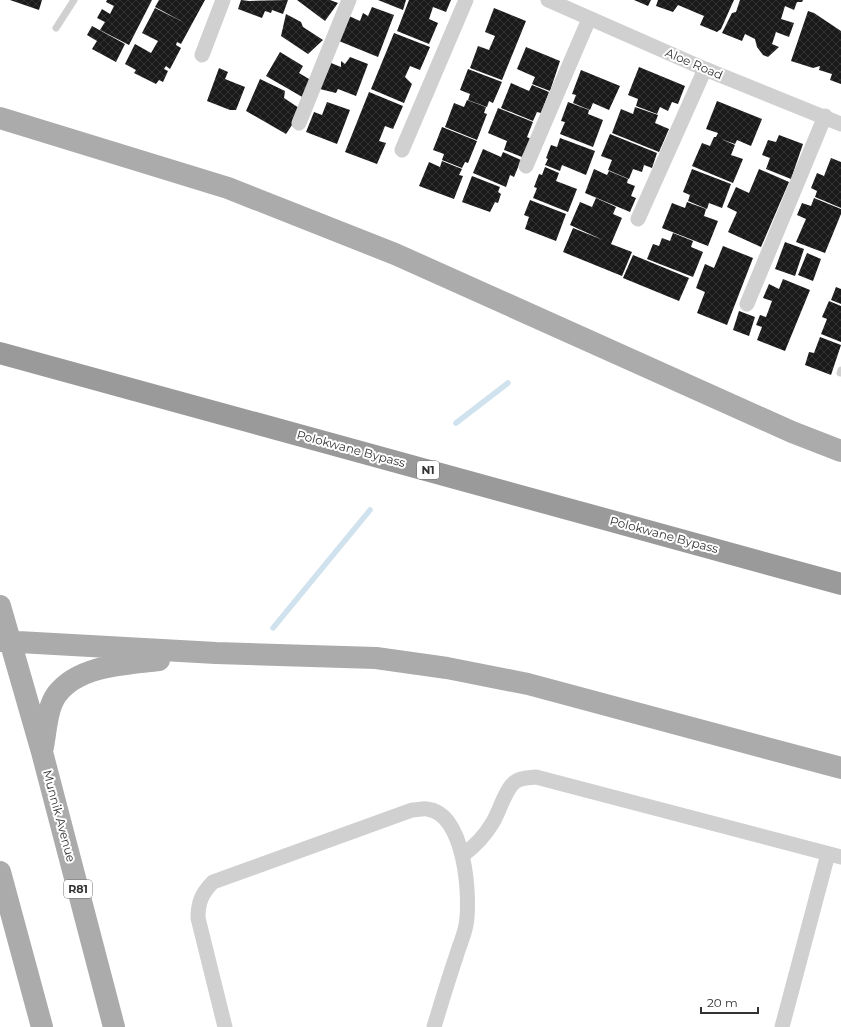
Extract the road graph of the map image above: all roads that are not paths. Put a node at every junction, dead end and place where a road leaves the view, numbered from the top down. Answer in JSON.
{"nodes":[{"id":1,"x":74,"y":0,"type":"edge"},
{"id":2,"x":223,"y":0,"type":"edge"},
{"id":3,"x":349,"y":0,"type":"edge"},
{"id":4,"x":466,"y":0,"type":"edge"},
{"id":5,"x":556,"y":2,"type":"edge"},
{"id":6,"x":589,"y":19,"type":"junction"},
{"id":7,"x":56,"y":28,"type":"dead end"},
{"id":8,"x":202,"y":55,"type":"dead end"},
{"id":9,"x":705,"y":70,"type":"junction"},
{"id":10,"x":825,"y":116,"type":"junction"},
{"id":11,"x":0,"y":118,"type":"edge"},
{"id":12,"x":299,"y":123,"type":"dead end"},
{"id":13,"x":841,"y":124,"type":"edge"},
{"id":14,"x":402,"y":150,"type":"dead end"},
{"id":15,"x":526,"y":166,"type":"dead end"},
{"id":16,"x":638,"y":219,"type":"dead end"},
{"id":17,"x":747,"y":304,"type":"dead end"},
{"id":18,"x":7,"y":355,"type":"edge"},
{"id":19,"x":841,"y":451,"type":"edge"},
{"id":20,"x":841,"y":584,"type":"edge"},
{"id":21,"x":0,"y":606,"type":"edge"},
{"id":22,"x":5,"y":642,"type":"edge"},
{"id":23,"x":216,"y":653,"type":"junction"},
{"id":24,"x":42,"y":752,"type":"junction"},
{"id":25,"x":841,"y":768,"type":"edge"},
{"id":26,"x":462,"y":856,"type":"junction"},
{"id":27,"x":834,"y":856,"type":"edge"},
{"id":28,"x":0,"y":872,"type":"edge"},
{"id":29,"x":42,"y":1027,"type":"edge"},
{"id":30,"x":114,"y":1027,"type":"edge"},
{"id":31,"x":225,"y":1027,"type":"edge"},
{"id":32,"x":434,"y":1027,"type":"edge"},
{"id":33,"x":782,"y":1027,"type":"edge"}],
"edges":[{"from":1,"to":7,"type":"lane"},
{"from":2,"to":8,"type":"street"},
{"from":3,"to":12,"type":"street"},
{"from":4,"to":14,"type":"street"},
{"from":5,"to":6,"type":"street","name":"Aloe Road"},
{"from":6,"to":9,"type":"street","name":"Aloe Road"},
{"from":6,"to":15,"type":"street"},
{"from":9,"to":10,"type":"street","name":"Aloe Road"},
{"from":9,"to":16,"type":"street"},
{"from":10,"to":13,"type":"street","name":"Aloe Road"},
{"from":10,"to":17,"type":"street"},
{"from":11,"to":19,"type":"main road"},
{"from":18,"to":20,"type":"highway","name":"Polokwane Bypass","number":"N1"},
{"from":21,"to":22,"type":"main road","name":"Munnik Avenue","number":"R81"},
{"from":22,"to":23,"type":"main road"},
{"from":22,"to":24,"type":"main road","name":"Munnik Avenue","number":"R81"},
{"from":23,"to":24,"type":"main road"},
{"from":23,"to":25,"type":"main road"},
{"from":24,"to":30,"type":"main road","name":"Munnik Avenue","number":"R81"},
{"from":26,"to":27,"type":"street"},
{"from":26,"to":31,"type":"street"},
{"from":26,"to":32,"type":"street"},
{"from":27,"to":33,"type":"street"},
{"from":28,"to":29,"type":"main road"}]}
